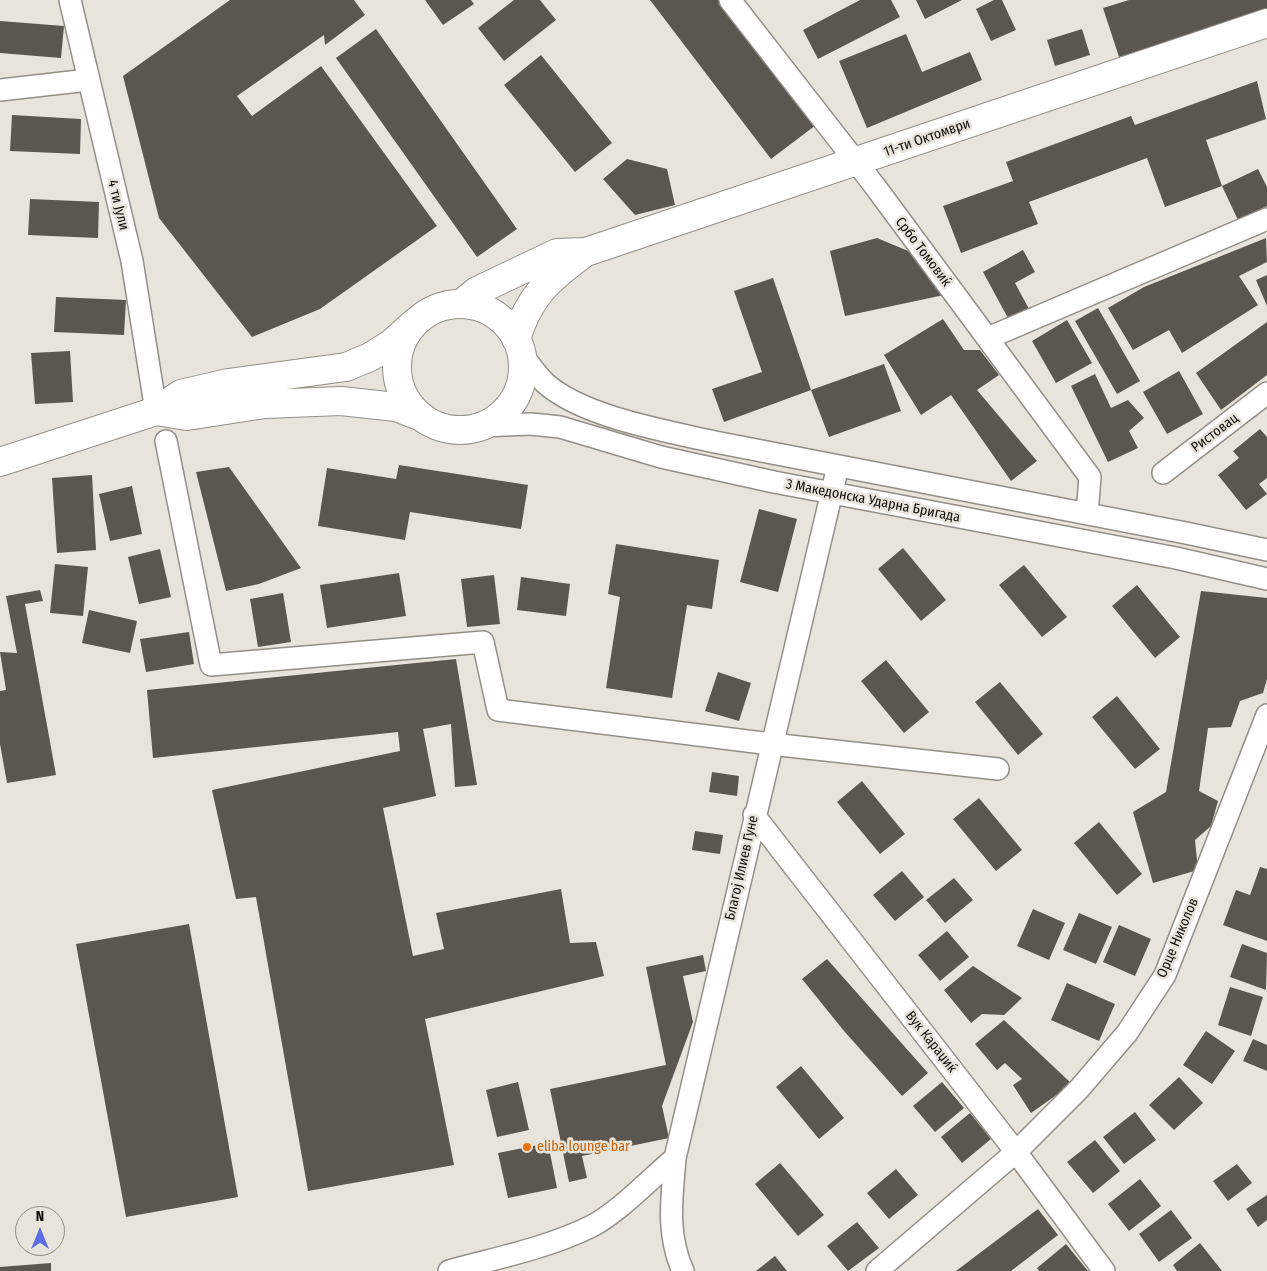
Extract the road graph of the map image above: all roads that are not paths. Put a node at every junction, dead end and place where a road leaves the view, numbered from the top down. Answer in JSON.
{"nodes":[{"id":1,"x":70,"y":0,"type":"edge"},
{"id":2,"x":730,"y":0,"type":"edge"},
{"id":3,"x":1267,"y":23,"type":"edge"},
{"id":4,"x":88,"y":80,"type":"junction"},
{"id":5,"x":0,"y":90,"type":"edge"},
{"id":6,"x":856,"y":162,"type":"junction"},
{"id":7,"x":1267,"y":219,"type":"edge"},
{"id":8,"x":586,"y":252,"type":"junction"},
{"id":9,"x":461,"y":304,"type":"junction"},
{"id":10,"x":413,"y":324,"type":"junction"},
{"id":11,"x":988,"y":338,"type":"junction"},
{"id":12,"x":519,"y":346,"type":"junction"},
{"id":13,"x":1267,"y":393,"type":"edge"},
{"id":14,"x":156,"y":411,"type":"junction"},
{"id":15,"x":422,"y":417,"type":"junction"},
{"id":16,"x":480,"y":426,"type":"junction"},
{"id":17,"x":166,"y":442,"type":"dead end"},
{"id":18,"x":0,"y":462,"type":"edge"},
{"id":19,"x":838,"y":466,"type":"junction"},
{"id":20,"x":1163,"y":473,"type":"dead end"},
{"id":21,"x":832,"y":494,"type":"junction"},
{"id":22,"x":1087,"y":514,"type":"junction"},
{"id":23,"x":1267,"y":550,"type":"edge"},
{"id":24,"x":1267,"y":579,"type":"edge"},
{"id":25,"x":1267,"y":715,"type":"edge"},
{"id":26,"x":770,"y":744,"type":"junction"},
{"id":27,"x":998,"y":769,"type":"dead end"},
{"id":28,"x":754,"y":815,"type":"junction"},
{"id":29,"x":1016,"y":1152,"type":"junction"},
{"id":30,"x":675,"y":1158,"type":"junction"},
{"id":31,"x":449,"y":1271,"type":"edge"},
{"id":32,"x":683,"y":1271,"type":"edge"},
{"id":33,"x":877,"y":1271,"type":"edge"},
{"id":34,"x":1104,"y":1271,"type":"edge"}],
"edges":[{"from":1,"to":4,"type":"street","name":"4 ти Јули"},
{"from":2,"to":6,"type":"street","name":"Србо Томовиќ"},
{"from":3,"to":6,"type":"main road","name":"11-ти Октомври"},
{"from":4,"to":5,"type":"street"},
{"from":4,"to":14,"type":"street","name":"4 ти Јули"},
{"from":6,"to":8,"type":"main road","name":"11-ти Октомври"},
{"from":6,"to":11,"type":"street","name":"Србо Томовиќ"},
{"from":7,"to":11,"type":"street"},
{"from":8,"to":9,"type":"main road"},
{"from":8,"to":12,"type":"main road"},
{"from":9,"to":10,"type":"main road"},
{"from":9,"to":12,"type":"main road"},
{"from":10,"to":14,"type":"main road"},
{"from":10,"to":15,"type":"main road"},
{"from":11,"to":22,"type":"street","name":"Србо Томовиќ"},
{"from":12,"to":16,"type":"main road"},
{"from":12,"to":19,"type":"street","name":"3 Македонска Ударна Бригада"},
{"from":13,"to":20,"type":"street","name":"Ристовац"},
{"from":14,"to":15,"type":"main road"},
{"from":14,"to":18,"type":"main road"},
{"from":15,"to":16,"type":"main road"},
{"from":16,"to":21,"type":"street","name":"3 Македонска Ударна Бригада"},
{"from":17,"to":26,"type":"street"},
{"from":19,"to":21,"type":"street","name":"Благој Илиев Гуне"},
{"from":19,"to":22,"type":"street","name":"3 Македонска Ударна Бригада"},
{"from":21,"to":24,"type":"street","name":"3 Македонска Ударна Бригада"},
{"from":21,"to":26,"type":"street","name":"Благој Илиев Гуне"},
{"from":22,"to":23,"type":"street","name":"3 Македонска Ударна Бригада"},
{"from":25,"to":29,"type":"street","name":"Орце Николов"},
{"from":26,"to":27,"type":"street"},
{"from":26,"to":28,"type":"street","name":"Благој Илиев Гуне"},
{"from":28,"to":29,"type":"street","name":"Вук Караџиќ"},
{"from":28,"to":30,"type":"street","name":"Благој Илиев Гуне"},
{"from":29,"to":33,"type":"street","name":"Орце Николов"},
{"from":29,"to":34,"type":"street","name":"Вук Караџиќ"},
{"from":30,"to":31,"type":"street"},
{"from":30,"to":32,"type":"street","name":"Благој Илиев Гуне"}]}
